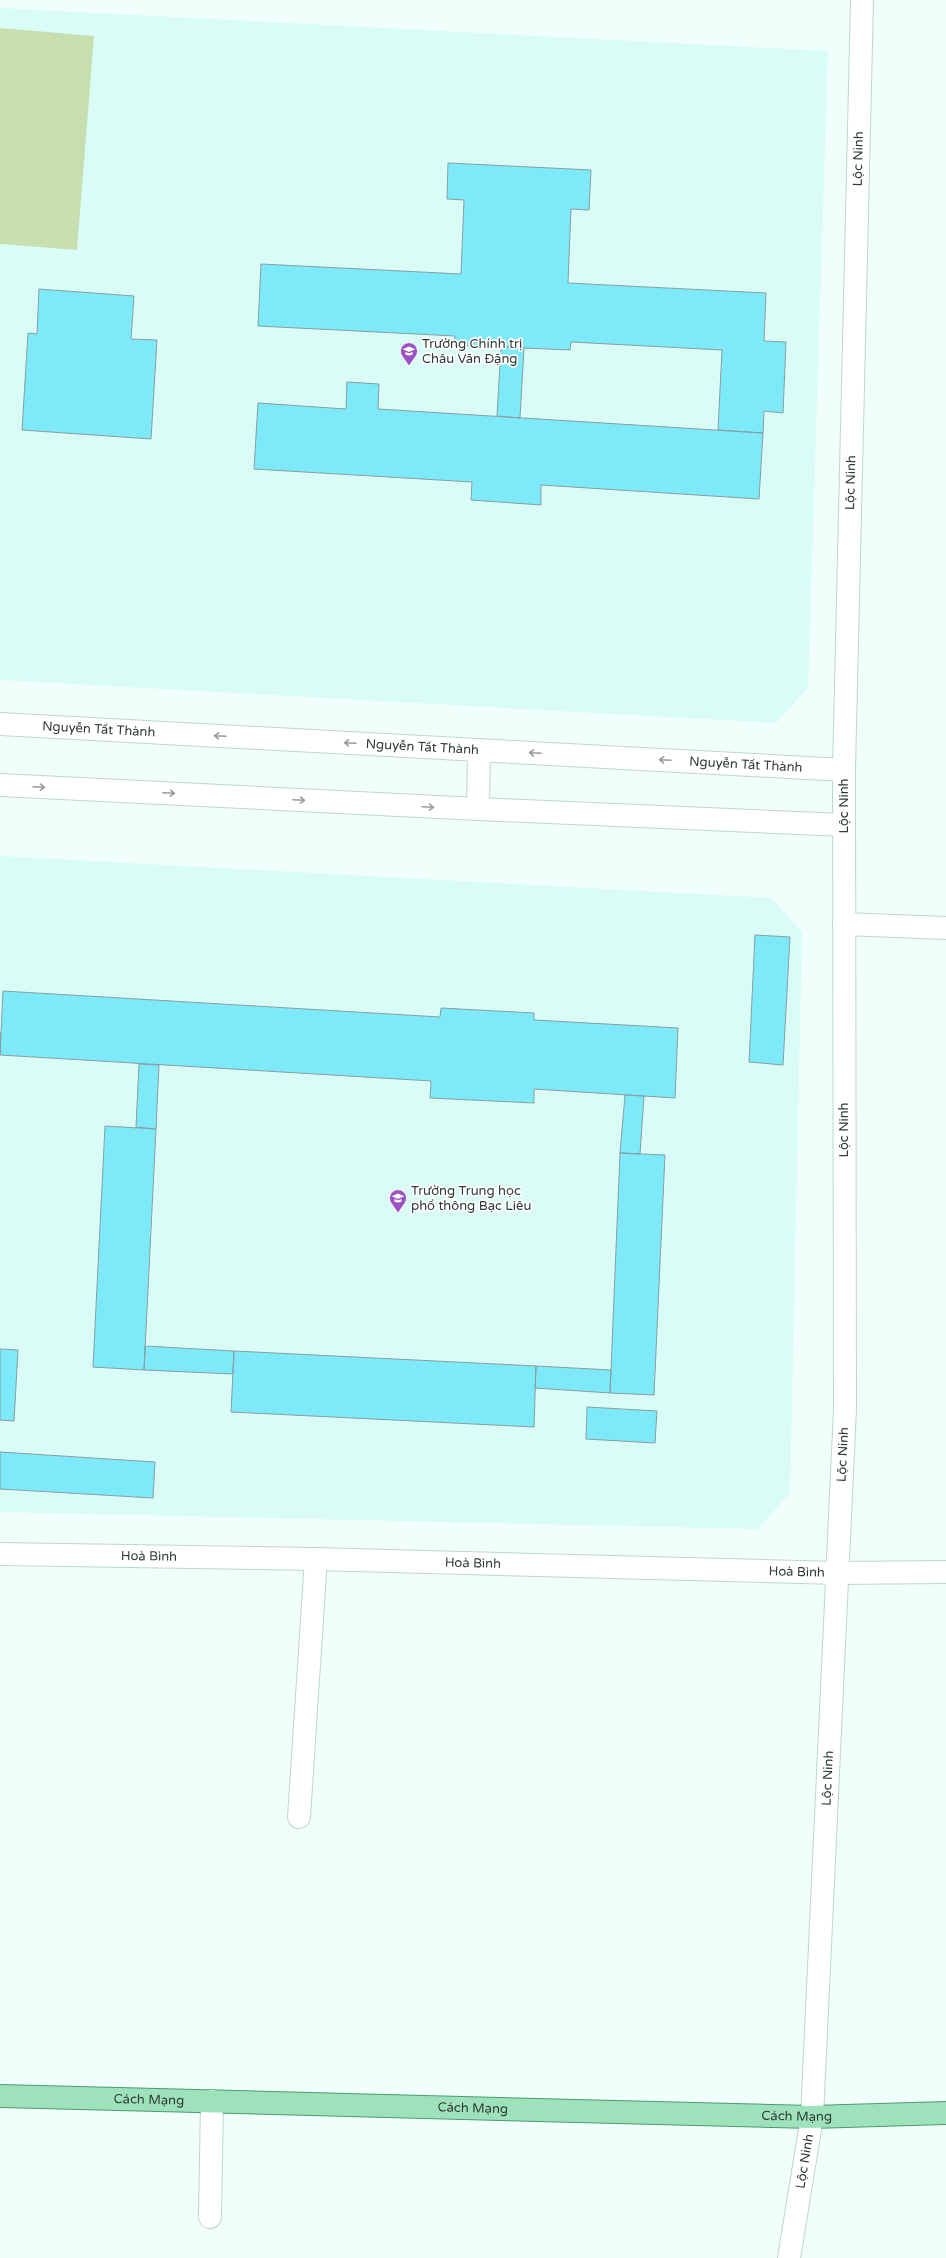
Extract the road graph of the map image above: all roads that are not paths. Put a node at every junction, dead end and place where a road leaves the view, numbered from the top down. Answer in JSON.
{"nodes":[{"id":1,"x":862,"y":0,"type":"edge"},
{"id":2,"x":0,"y":724,"type":"edge"},
{"id":3,"x":479,"y":750,"type":"junction"},
{"id":4,"x":844,"y":770,"type":"junction"},
{"id":5,"x":0,"y":785,"type":"edge"},
{"id":6,"x":478,"y":809,"type":"junction"},
{"id":7,"x":844,"y":825,"type":"junction"},
{"id":8,"x":844,"y":924,"type":"junction"},
{"id":9,"x":946,"y":928,"type":"edge"},
{"id":10,"x":0,"y":1554,"type":"edge"},
{"id":11,"x":316,"y":1559,"type":"junction"},
{"id":12,"x":946,"y":1572,"type":"edge"},
{"id":13,"x":837,"y":1574,"type":"junction"},
{"id":14,"x":299,"y":1817,"type":"dead end"},
{"id":15,"x":0,"y":2096,"type":"edge"},
{"id":16,"x":212,"y":2101,"type":"junction"},
{"id":17,"x":946,"y":2113,"type":"edge"},
{"id":18,"x":812,"y":2117,"type":"junction"},
{"id":19,"x":210,"y":2217,"type":"dead end"},
{"id":20,"x":789,"y":2258,"type":"edge"}],
"edges":[{"from":1,"to":4,"type":"street","name":"Lộc Ninh"},
{"from":3,"to":2,"type":"street","name":"Nguyễn Tất Thành","one_way":true},
{"from":4,"to":3,"type":"street","name":"Nguyễn Tất Thành","one_way":true},
{"from":3,"to":6,"type":"street"},
{"from":4,"to":7,"type":"street","name":"Lộc Ninh"},
{"from":5,"to":6,"type":"street","one_way":true},
{"from":6,"to":7,"type":"street"},
{"from":7,"to":8,"type":"street","name":"Lộc Ninh"},
{"from":8,"to":9,"type":"street"},
{"from":8,"to":13,"type":"street","name":"Lộc Ninh"},
{"from":10,"to":11,"type":"street","name":"Hoà Bình"},
{"from":11,"to":13,"type":"street","name":"Hoà Bình"},
{"from":11,"to":14,"type":"street"},
{"from":12,"to":13,"type":"street","name":"Hoà Bình"},
{"from":13,"to":18,"type":"street","name":"Lộc Ninh"},
{"from":15,"to":16,"type":"main road","name":"Cách Mạng"},
{"from":16,"to":18,"type":"main road","name":"Cách Mạng"},
{"from":16,"to":19,"type":"street"},
{"from":17,"to":18,"type":"main road","name":"Cách Mạng"},
{"from":18,"to":20,"type":"street","name":"Lộc Ninh"}]}
